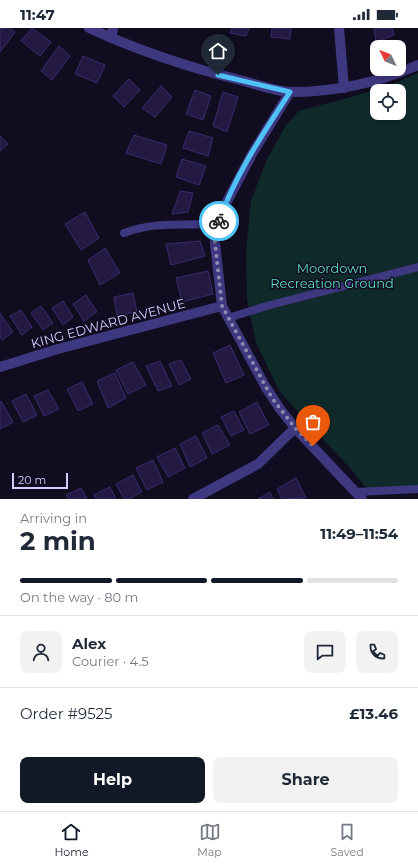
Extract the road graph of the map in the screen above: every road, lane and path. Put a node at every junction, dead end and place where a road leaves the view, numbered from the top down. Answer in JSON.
{"nodes":[{"id":1,"x":89,"y":28,"type":"edge"},
{"id":2,"x":339,"y":28,"type":"edge"},
{"id":3,"x":112,"y":33,"type":"edge"},
{"id":4,"x":418,"y":65,"type":"edge"},
{"id":5,"x":344,"y":88,"type":"junction"},
{"id":6,"x":290,"y":92,"type":"junction"},
{"id":7,"x":218,"y":223,"type":"junction"},
{"id":8,"x":124,"y":233,"type":"dead end"},
{"id":9,"x":418,"y":267,"type":"edge"},
{"id":10,"x":222,"y":306,"type":"junction"},
{"id":11,"x":228,"y":318,"type":"junction"},
{"id":12,"x":0,"y":367,"type":"edge"},
{"id":13,"x":295,"y":428,"type":"junction"},
{"id":14,"x":418,"y":489,"type":"edge"},
{"id":15,"x":359,"y":495,"type":"edge"},
{"id":16,"x":193,"y":499,"type":"edge"}],
"edges":[{"from":1,"to":3,"type":"street"},
{"from":2,"to":5,"type":"street"},
{"from":3,"to":6,"type":"street"},
{"from":4,"to":5,"type":"street"},
{"from":5,"to":6,"type":"street"},
{"from":6,"to":7,"type":"street"},
{"from":7,"to":8,"type":"lane"},
{"from":7,"to":10,"type":"street"},
{"from":9,"to":11,"type":"lane"},
{"from":10,"to":11,"type":"street"},
{"from":10,"to":12,"type":"street","name":"KING EDWARD AVENUE"},
{"from":11,"to":13,"type":"street"},
{"from":13,"to":15,"type":"street"},
{"from":13,"to":16,"type":"street"},
{"from":14,"to":15,"type":"lane"}]}
